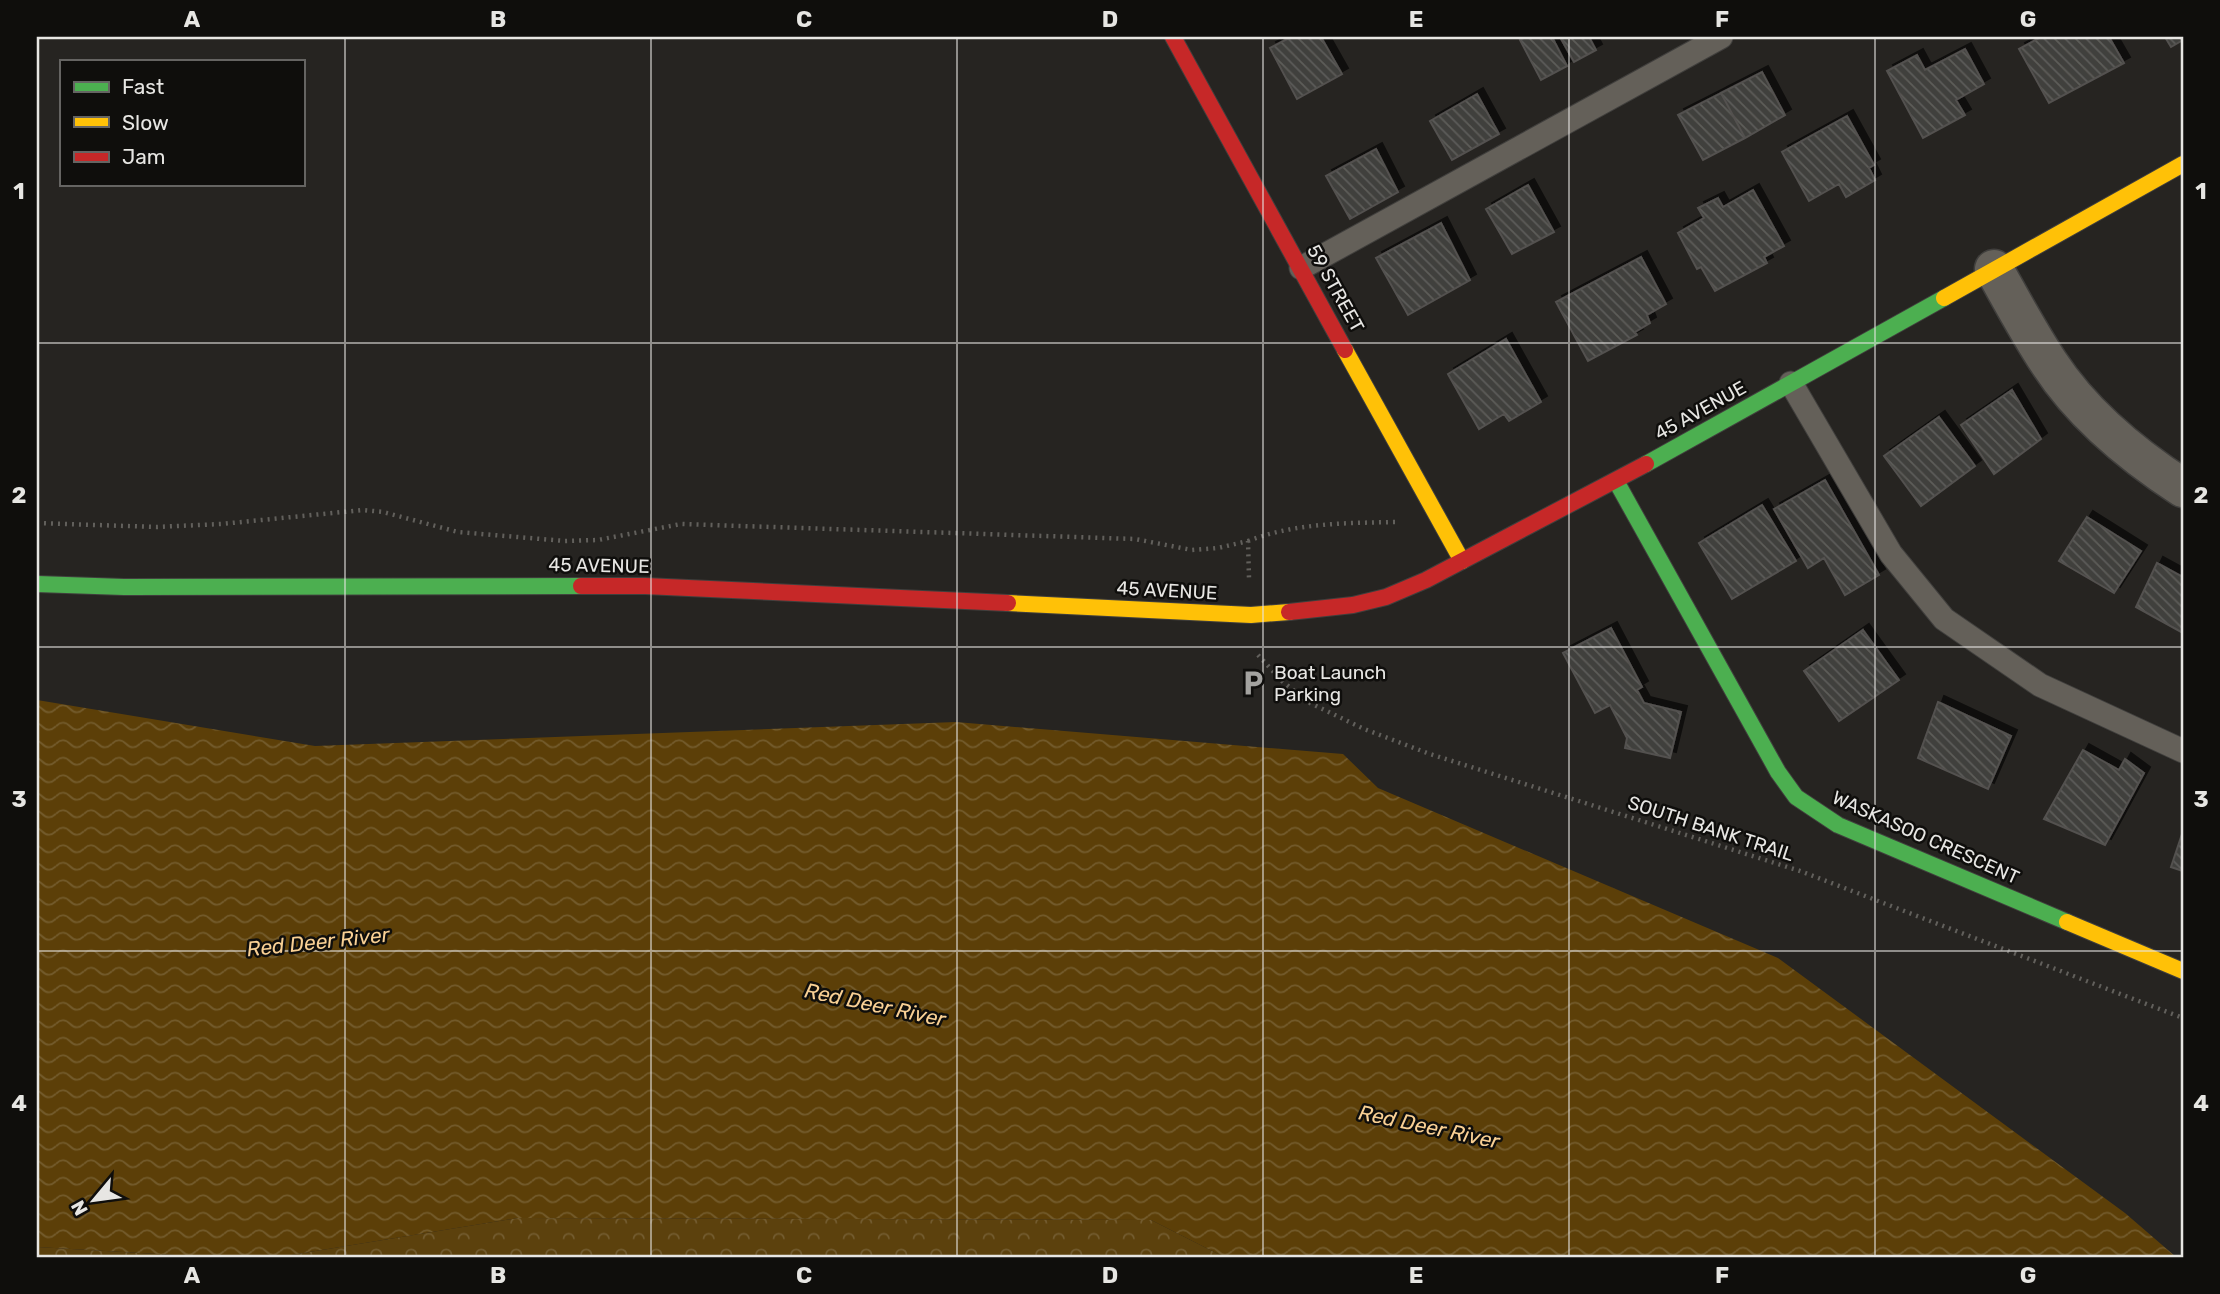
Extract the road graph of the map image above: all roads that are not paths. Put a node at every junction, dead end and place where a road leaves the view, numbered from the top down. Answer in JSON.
{"nodes":[{"id":1,"x":1173,"y":37,"type":"edge"},
{"id":2,"x":1721,"y":37,"type":"edge"},
{"id":3,"x":2183,"y":164,"type":"edge"},
{"id":4,"x":1301,"y":268,"type":"junction"},
{"id":5,"x":1994,"y":269,"type":"junction"},
{"id":6,"x":1791,"y":383,"type":"junction"},
{"id":7,"x":1616,"y":481,"type":"junction"},
{"id":8,"x":2183,"y":488,"type":"edge"},
{"id":9,"x":1462,"y":561,"type":"junction"},
{"id":10,"x":37,"y":583,"type":"edge"},
{"id":11,"x":2183,"y":751,"type":"edge"},
{"id":12,"x":2183,"y":971,"type":"edge"}],
"edges":[{"from":1,"to":4,"type":"street","name":"59 STREET"},
{"from":2,"to":4,"type":"lane"},
{"from":3,"to":5,"type":"street","name":"45 AVENUE"},
{"from":4,"to":9,"type":"street","name":"59 STREET"},
{"from":5,"to":6,"type":"street","name":"45 AVENUE"},
{"from":5,"to":8,"type":"street"},
{"from":6,"to":7,"type":"street","name":"45 AVENUE"},
{"from":6,"to":11,"type":"lane"},
{"from":7,"to":9,"type":"street","name":"45 AVENUE"},
{"from":7,"to":12,"type":"street","name":"WASKASOO CRESCENT"},
{"from":9,"to":10,"type":"street","name":"45 AVENUE"}]}
